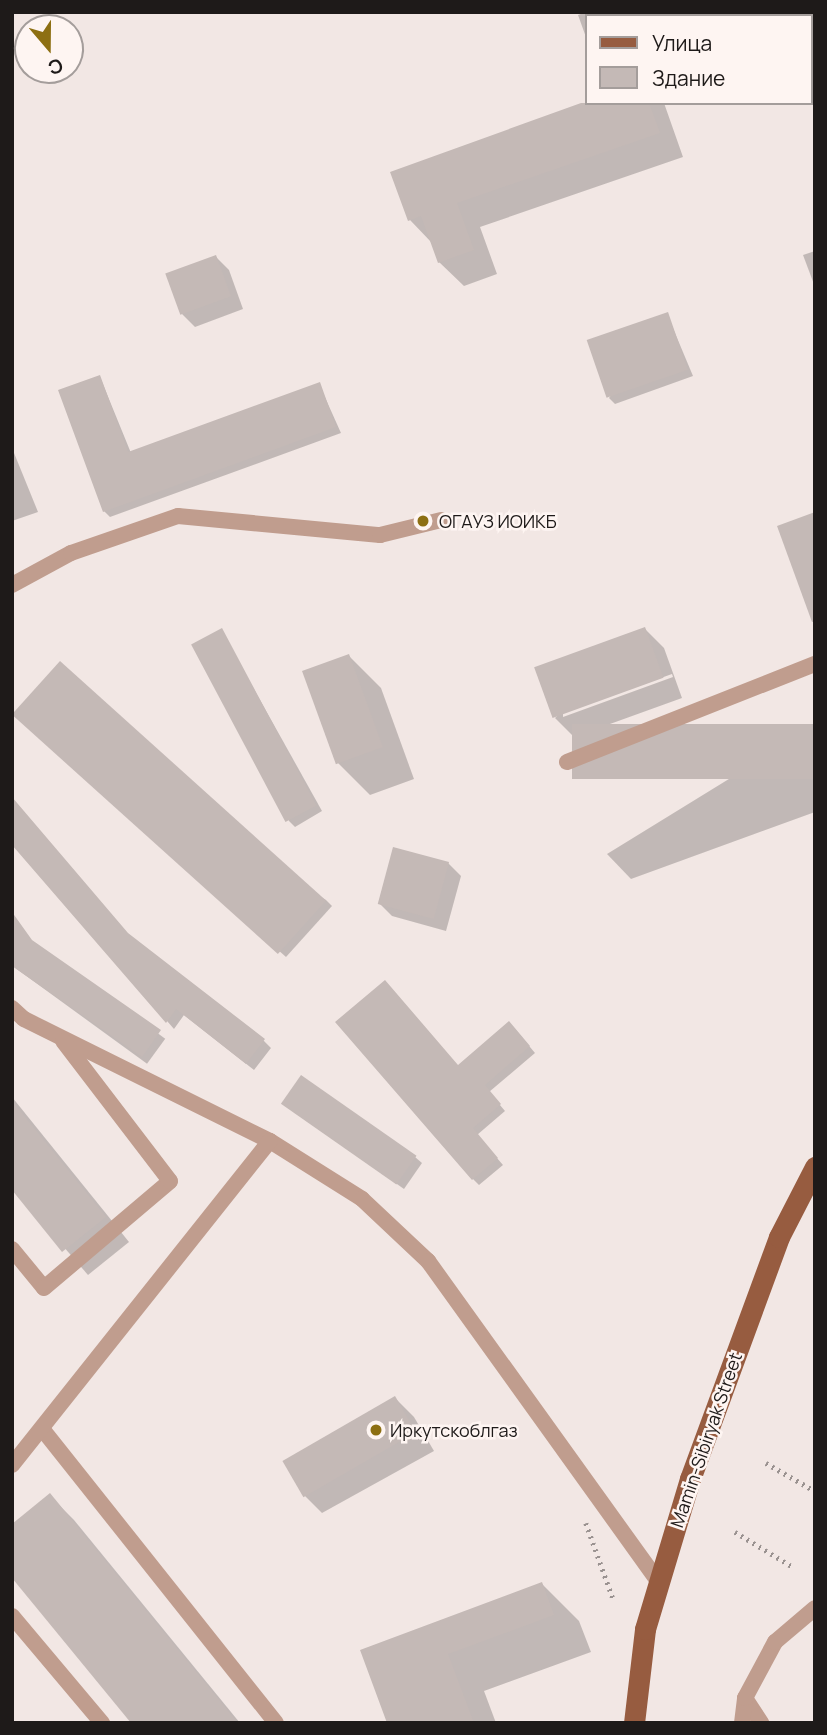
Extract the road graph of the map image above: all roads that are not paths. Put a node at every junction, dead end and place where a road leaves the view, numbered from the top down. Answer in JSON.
{"nodes":[{"id":1,"x":441,"y":520,"type":"dead end"},
{"id":2,"x":12,"y":585,"type":"edge"},
{"id":3,"x":815,"y":664,"type":"edge"},
{"id":4,"x":567,"y":762,"type":"dead end"},
{"id":5,"x":12,"y":1008,"type":"edge"},
{"id":6,"x":59,"y":1036,"type":"junction"},
{"id":7,"x":270,"y":1141,"type":"junction"},
{"id":8,"x":815,"y":1167,"type":"edge"},
{"id":9,"x":12,"y":1249,"type":"edge"},
{"id":10,"x":43,"y":1430,"type":"junction"},
{"id":11,"x":12,"y":1465,"type":"edge"},
{"id":12,"x":658,"y":1581,"type":"junction"},
{"id":13,"x":815,"y":1608,"type":"edge"},
{"id":14,"x":12,"y":1616,"type":"edge"},
{"id":15,"x":744,"y":1698,"type":"junction"},
{"id":16,"x":102,"y":1723,"type":"edge"},
{"id":17,"x":276,"y":1723,"type":"edge"},
{"id":18,"x":634,"y":1723,"type":"edge"},
{"id":19,"x":742,"y":1723,"type":"edge"},
{"id":20,"x":761,"y":1723,"type":"edge"}],
"edges":[{"from":1,"to":2,"type":"lane"},
{"from":3,"to":4,"type":"lane"},
{"from":5,"to":6,"type":"lane"},
{"from":6,"to":7,"type":"lane"},
{"from":6,"to":9,"type":"lane"},
{"from":7,"to":10,"type":"lane"},
{"from":7,"to":12,"type":"lane"},
{"from":8,"to":12,"type":"main road","name":"Mamin-Sibiryak Street"},
{"from":10,"to":11,"type":"lane"},
{"from":10,"to":17,"type":"lane"},
{"from":12,"to":18,"type":"main road","name":"Mamin-Sibiryak Street"},
{"from":13,"to":15,"type":"lane"},
{"from":14,"to":16,"type":"lane"},
{"from":15,"to":19,"type":"lane"},
{"from":15,"to":20,"type":"lane"}]}
